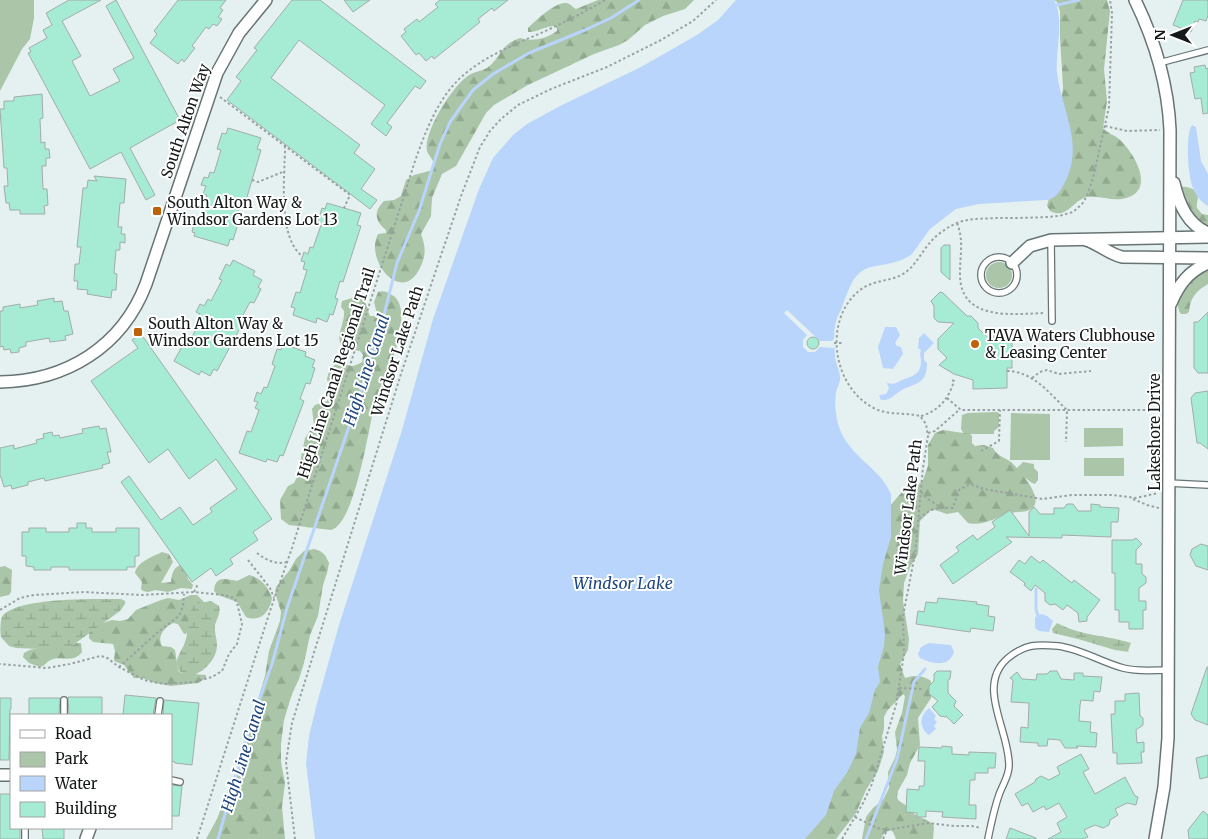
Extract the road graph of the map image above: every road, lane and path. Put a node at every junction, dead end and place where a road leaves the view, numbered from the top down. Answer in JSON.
{"nodes":[{"id":1,"x":266,"y":0,"type":"edge"},
{"id":2,"x":605,"y":0,"type":"edge"},
{"id":3,"x":716,"y":0,"type":"edge"},
{"id":4,"x":1110,"y":0,"type":"edge"},
{"id":5,"x":1135,"y":0,"type":"edge"},
{"id":6,"x":1208,"y":50,"type":"edge"},
{"id":7,"x":1159,"y":63,"type":"junction"},
{"id":8,"x":209,"y":92,"type":"junction"},
{"id":9,"x":1105,"y":126,"type":"junction"},
{"id":10,"x":1170,"y":130,"type":"junction"},
{"id":11,"x":285,"y":146,"type":"junction"},
{"id":12,"x":1170,"y":166,"type":"junction"},
{"id":13,"x":285,"y":172,"type":"junction"},
{"id":14,"x":252,"y":180,"type":"dead end"},
{"id":15,"x":344,"y":208,"type":"dead end"},
{"id":16,"x":957,"y":223,"type":"junction"},
{"id":17,"x":1208,"y":233,"type":"edge"},
{"id":18,"x":1169,"y":237,"type":"junction"},
{"id":19,"x":1208,"y":237,"type":"edge"},
{"id":20,"x":1080,"y":238,"type":"junction"},
{"id":21,"x":1051,"y":240,"type":"junction"},
{"id":22,"x":302,"y":256,"type":"dead end"},
{"id":23,"x":1169,"y":258,"type":"junction"},
{"id":24,"x":1208,"y":258,"type":"edge"},
{"id":25,"x":1012,"y":263,"type":"junction"},
{"id":26,"x":1208,"y":263,"type":"edge"},
{"id":27,"x":1169,"y":309,"type":"junction"},
{"id":28,"x":1052,"y":313,"type":"junction"},
{"id":29,"x":1052,"y":321,"type":"dead end"},
{"id":30,"x":836,"y":343,"type":"junction"},
{"id":31,"x":843,"y":343,"type":"dead end"},
{"id":32,"x":1007,"y":371,"type":"dead end"},
{"id":33,"x":1091,"y":371,"type":"dead end"},
{"id":34,"x":1032,"y":378,"type":"junction"},
{"id":35,"x":950,"y":380,"type":"dead end"},
{"id":36,"x":0,"y":382,"type":"edge"},
{"id":37,"x":947,"y":398,"type":"junction"},
{"id":38,"x":959,"y":410,"type":"junction"},
{"id":39,"x":1000,"y":410,"type":"junction"},
{"id":40,"x":1067,"y":410,"type":"junction"},
{"id":41,"x":1156,"y":410,"type":"dead end"},
{"id":42,"x":920,"y":416,"type":"junction"},
{"id":43,"x":928,"y":432,"type":"junction"},
{"id":44,"x":1066,"y":442,"type":"dead end"},
{"id":45,"x":981,"y":451,"type":"dead end"},
{"id":46,"x":1208,"y":485,"type":"edge"},
{"id":47,"x":1168,"y":487,"type":"junction"},
{"id":48,"x":921,"y":492,"type":"junction"},
{"id":49,"x":1130,"y":498,"type":"junction"},
{"id":50,"x":940,"y":507,"type":"junction"},
{"id":51,"x":1168,"y":509,"type":"junction"},
{"id":52,"x":919,"y":519,"type":"junction"},
{"id":53,"x":258,"y":553,"type":"dead end"},
{"id":54,"x":248,"y":560,"type":"dead end"},
{"id":55,"x":288,"y":562,"type":"junction"},
{"id":56,"x":198,"y":584,"type":"dead end"},
{"id":57,"x":194,"y":592,"type":"junction"},
{"id":58,"x":184,"y":594,"type":"junction"},
{"id":59,"x":274,"y":598,"type":"junction"},
{"id":60,"x":0,"y":610,"type":"edge"},
{"id":61,"x":0,"y":664,"type":"edge"},
{"id":62,"x":119,"y":667,"type":"junction"},
{"id":63,"x":1168,"y":670,"type":"junction"},
{"id":64,"x":899,"y":688,"type":"junction"},
{"id":65,"x":924,"y":689,"type":"dead end"},
{"id":66,"x":64,"y":700,"type":"dead end"},
{"id":67,"x":160,"y":701,"type":"dead end"},
{"id":68,"x":64,"y":714,"type":"edge"},
{"id":69,"x":158,"y":714,"type":"edge"},
{"id":70,"x":172,"y":780,"type":"edge"},
{"id":71,"x":180,"y":782,"type":"dead end"},
{"id":72,"x":856,"y":817,"type":"junction"},
{"id":73,"x":887,"y":830,"type":"junction"},
{"id":74,"x":989,"y":831,"type":"junction"},
{"id":75,"x":197,"y":839,"type":"edge"},
{"id":76,"x":295,"y":839,"type":"edge"},
{"id":77,"x":842,"y":839,"type":"edge"},
{"id":78,"x":883,"y":839,"type":"edge"},
{"id":79,"x":988,"y":839,"type":"edge"},
{"id":80,"x":1156,"y":839,"type":"edge"}],
"edges":[{"from":1,"to":8,"type":"street","name":"South Alton Way"},
{"from":2,"to":55,"type":"path","name":"High Line Canal Regional Trail"},
{"from":3,"to":76,"type":"path","name":"Windsor Lake Path"},
{"from":4,"to":9,"type":"path"},
{"from":5,"to":7,"type":"street","name":"Lakeshore Drive"},
{"from":6,"to":7,"type":"lane"},
{"from":7,"to":10,"type":"street","name":"Lakeshore Drive"},
{"from":8,"to":11,"type":"path"},
{"from":8,"to":36,"type":"street","name":"South Alton Way"},
{"from":9,"to":10,"type":"path"},
{"from":9,"to":16,"type":"path"},
{"from":10,"to":12,"type":"street","name":"Lakeshore Drive"},
{"from":11,"to":13,"type":"path"},
{"from":11,"to":15,"type":"path"},
{"from":12,"to":17,"type":"street"},
{"from":12,"to":18,"type":"street","name":"Lakeshore Drive"},
{"from":13,"to":14,"type":"path"},
{"from":13,"to":22,"type":"path"},
{"from":16,"to":28,"type":"path"},
{"from":16,"to":30,"type":"path"},
{"from":18,"to":19,"type":"street"},
{"from":18,"to":20,"type":"street"},
{"from":18,"to":23,"type":"street","name":"Lakeshore Drive"},
{"from":20,"to":21,"type":"street"},
{"from":20,"to":23,"type":"street"},
{"from":21,"to":25,"type":"street"},
{"from":21,"to":28,"type":"lane"},
{"from":23,"to":24,"type":"street"},
{"from":23,"to":27,"type":"street","name":"Lakeshore Drive"},
{"from":25,"to":25,"type":"lane"},
{"from":26,"to":27,"type":"street"},
{"from":27,"to":47,"type":"street","name":"Lakeshore Drive"},
{"from":28,"to":29,"type":"lane"},
{"from":30,"to":31,"type":"path"},
{"from":30,"to":42,"type":"path"},
{"from":32,"to":34,"type":"path"},
{"from":33,"to":34,"type":"path"},
{"from":34,"to":40,"type":"path"},
{"from":35,"to":37,"type":"path"},
{"from":37,"to":38,"type":"path"},
{"from":37,"to":42,"type":"path"},
{"from":38,"to":39,"type":"path"},
{"from":38,"to":43,"type":"path"},
{"from":39,"to":40,"type":"path"},
{"from":39,"to":45,"type":"path"},
{"from":40,"to":41,"type":"path"},
{"from":40,"to":44,"type":"path"},
{"from":42,"to":43,"type":"path","name":"Windsor Lake Path"},
{"from":43,"to":48,"type":"path","name":"Windsor Lake Path"},
{"from":46,"to":47,"type":"lane"},
{"from":47,"to":49,"type":"path"},
{"from":47,"to":51,"type":"street","name":"Lakeshore Drive"},
{"from":48,"to":50,"type":"path"},
{"from":48,"to":52,"type":"path","name":"Windsor Lake Path"},
{"from":49,"to":50,"type":"path"},
{"from":49,"to":51,"type":"path"},
{"from":50,"to":52,"type":"path"},
{"from":51,"to":63,"type":"street","name":"Lakeshore Drive"},
{"from":52,"to":64,"type":"path","name":"Windsor Lake Path"},
{"from":53,"to":55,"type":"path"},
{"from":54,"to":59,"type":"path"},
{"from":55,"to":59,"type":"path","name":"High Line Canal Regional Trail"},
{"from":56,"to":57,"type":"path"},
{"from":57,"to":58,"type":"path"},
{"from":57,"to":62,"type":"path"},
{"from":58,"to":60,"type":"path"},
{"from":58,"to":62,"type":"path"},
{"from":59,"to":75,"type":"path","name":"High Line Canal Regional Trail"},
{"from":61,"to":62,"type":"path"},
{"from":63,"to":74,"type":"lane"},
{"from":63,"to":80,"type":"street","name":"Lakeshore Drive"},
{"from":64,"to":65,"type":"path"},
{"from":64,"to":72,"type":"path","name":"Windsor Lake Path"},
{"from":66,"to":68,"type":"lane"},
{"from":67,"to":69,"type":"lane"},
{"from":70,"to":71,"type":"lane"},
{"from":72,"to":73,"type":"path"},
{"from":72,"to":77,"type":"path","name":"Windsor Lake Path"},
{"from":73,"to":74,"type":"path"},
{"from":73,"to":78,"type":"path"},
{"from":74,"to":79,"type":"lane"}]}
